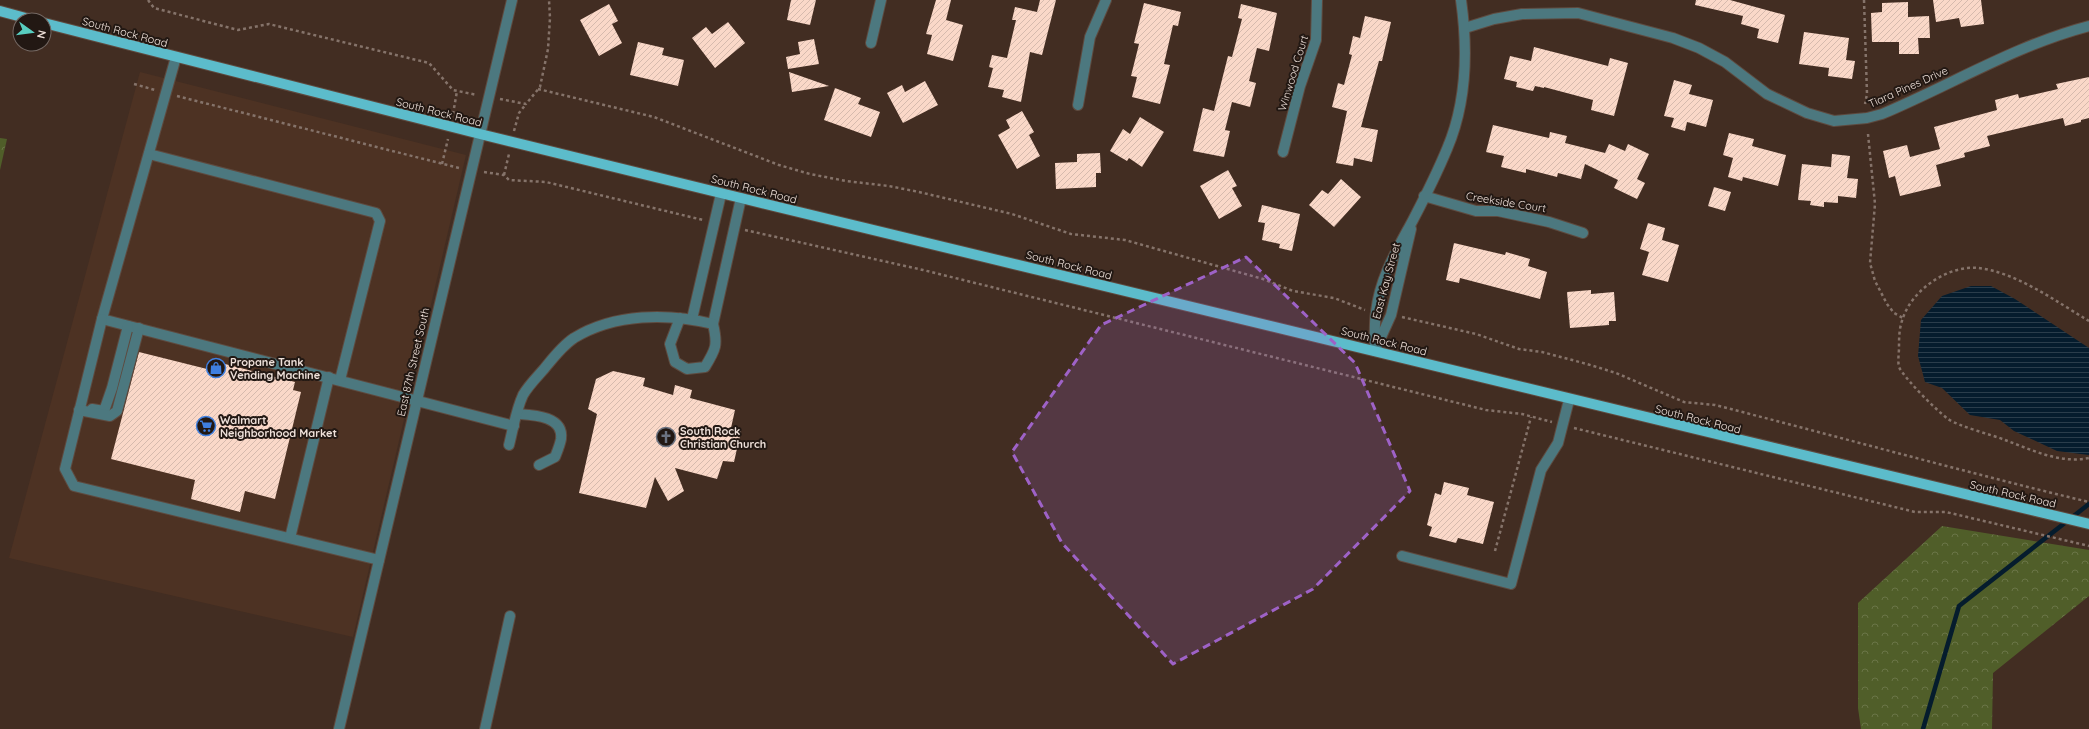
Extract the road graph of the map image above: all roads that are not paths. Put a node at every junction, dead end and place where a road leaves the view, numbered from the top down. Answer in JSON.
{"nodes":[{"id":1,"x":512,"y":0,"type":"edge"},
{"id":2,"x":881,"y":0,"type":"edge"},
{"id":3,"x":1106,"y":0,"type":"edge"},
{"id":4,"x":1318,"y":0,"type":"edge"},
{"id":5,"x":1461,"y":0,"type":"edge"},
{"id":6,"x":0,"y":11,"type":"edge"},
{"id":7,"x":12,"y":14,"type":"edge"},
{"id":8,"x":52,"y":25,"type":"edge"},
{"id":9,"x":2089,"y":26,"type":"edge"},
{"id":10,"x":1465,"y":28,"type":"junction"},
{"id":11,"x":871,"y":43,"type":"dead end"},
{"id":12,"x":176,"y":57,"type":"junction"},
{"id":13,"x":1078,"y":105,"type":"dead end"},
{"id":14,"x":480,"y":134,"type":"junction"},
{"id":15,"x":1283,"y":152,"type":"dead end"},
{"id":16,"x":149,"y":154,"type":"junction"},
{"id":17,"x":722,"y":194,"type":"junction"},
{"id":18,"x":1424,"y":196,"type":"junction"},
{"id":19,"x":741,"y":198,"type":"junction"},
{"id":20,"x":1413,"y":219,"type":"junction"},
{"id":21,"x":1584,"y":234,"type":"dead end"},
{"id":22,"x":680,"y":318,"type":"junction"},
{"id":23,"x":102,"y":319,"type":"junction"},
{"id":24,"x":692,"y":319,"type":"junction"},
{"id":25,"x":713,"y":324,"type":"junction"},
{"id":26,"x":128,"y":326,"type":"junction"},
{"id":27,"x":139,"y":328,"type":"junction"},
{"id":28,"x":1375,"y":351,"type":"junction"},
{"id":29,"x":329,"y":377,"type":"junction"},
{"id":30,"x":340,"y":380,"type":"junction"},
{"id":31,"x":416,"y":399,"type":"junction"},
{"id":32,"x":1569,"y":400,"type":"junction"},
{"id":33,"x":80,"y":409,"type":"junction"},
{"id":34,"x":518,"y":414,"type":"junction"},
{"id":35,"x":514,"y":426,"type":"junction"},
{"id":36,"x":509,"y":445,"type":"dead end"},
{"id":37,"x":539,"y":465,"type":"dead end"},
{"id":38,"x":2089,"y":524,"type":"edge"},
{"id":39,"x":290,"y":538,"type":"junction"},
{"id":40,"x":1402,"y":556,"type":"dead end"},
{"id":41,"x":379,"y":560,"type":"junction"},
{"id":42,"x":510,"y":616,"type":"dead end"},
{"id":43,"x":339,"y":729,"type":"edge"},
{"id":44,"x":485,"y":729,"type":"edge"}],
"edges":[{"from":1,"to":14,"type":"street","name":"East 87th Street South"},
{"from":2,"to":11,"type":"street"},
{"from":3,"to":13,"type":"street"},
{"from":4,"to":15,"type":"street","name":"Winwood Court"},
{"from":5,"to":10,"type":"street","name":"East Kay Street"},
{"from":6,"to":7,"type":"main road"},
{"from":8,"to":12,"type":"main road","name":"South Rock Road"},
{"from":9,"to":10,"type":"street","name":"Tiara Pines Drive"},
{"from":10,"to":18,"type":"street","name":"East Kay Street"},
{"from":12,"to":14,"type":"main road","name":"South Rock Road"},
{"from":12,"to":16,"type":"street"},
{"from":14,"to":17,"type":"main road","name":"South Rock Road"},
{"from":14,"to":31,"type":"street","name":"East 87th Street South"},
{"from":16,"to":23,"type":"street"},
{"from":16,"to":30,"type":"street"},
{"from":17,"to":19,"type":"main road","name":"South Rock Road"},
{"from":17,"to":24,"type":"street"},
{"from":18,"to":20,"type":"street","name":"East Kay Street"},
{"from":18,"to":21,"type":"street","name":"Creekside Court"},
{"from":19,"to":25,"type":"street"},
{"from":19,"to":28,"type":"main road","name":"South Rock Road"},
{"from":20,"to":28,"type":"street","name":"East Kay Street"},
{"from":20,"to":28,"type":"street","name":"East Kay Street"},
{"from":22,"to":24,"type":"street"},
{"from":22,"to":25,"type":"street"},
{"from":22,"to":34,"type":"street"},
{"from":23,"to":26,"type":"street"},
{"from":23,"to":33,"type":"street"},
{"from":24,"to":25,"type":"street"},
{"from":26,"to":27,"type":"street"},
{"from":26,"to":33,"type":"street"},
{"from":27,"to":29,"type":"street"},
{"from":27,"to":33,"type":"street"},
{"from":28,"to":32,"type":"main road","name":"South Rock Road"},
{"from":29,"to":30,"type":"street"},
{"from":29,"to":39,"type":"street"},
{"from":30,"to":31,"type":"street"},
{"from":31,"to":35,"type":"street"},
{"from":31,"to":41,"type":"street","name":"East 87th Street South"},
{"from":32,"to":38,"type":"main road","name":"South Rock Road"},
{"from":32,"to":40,"type":"street"},
{"from":33,"to":39,"type":"street"},
{"from":34,"to":35,"type":"street"},
{"from":34,"to":37,"type":"street"},
{"from":35,"to":36,"type":"street"},
{"from":39,"to":41,"type":"street"},
{"from":41,"to":43,"type":"street","name":"East 87th Street South"},
{"from":42,"to":44,"type":"street"}]}
